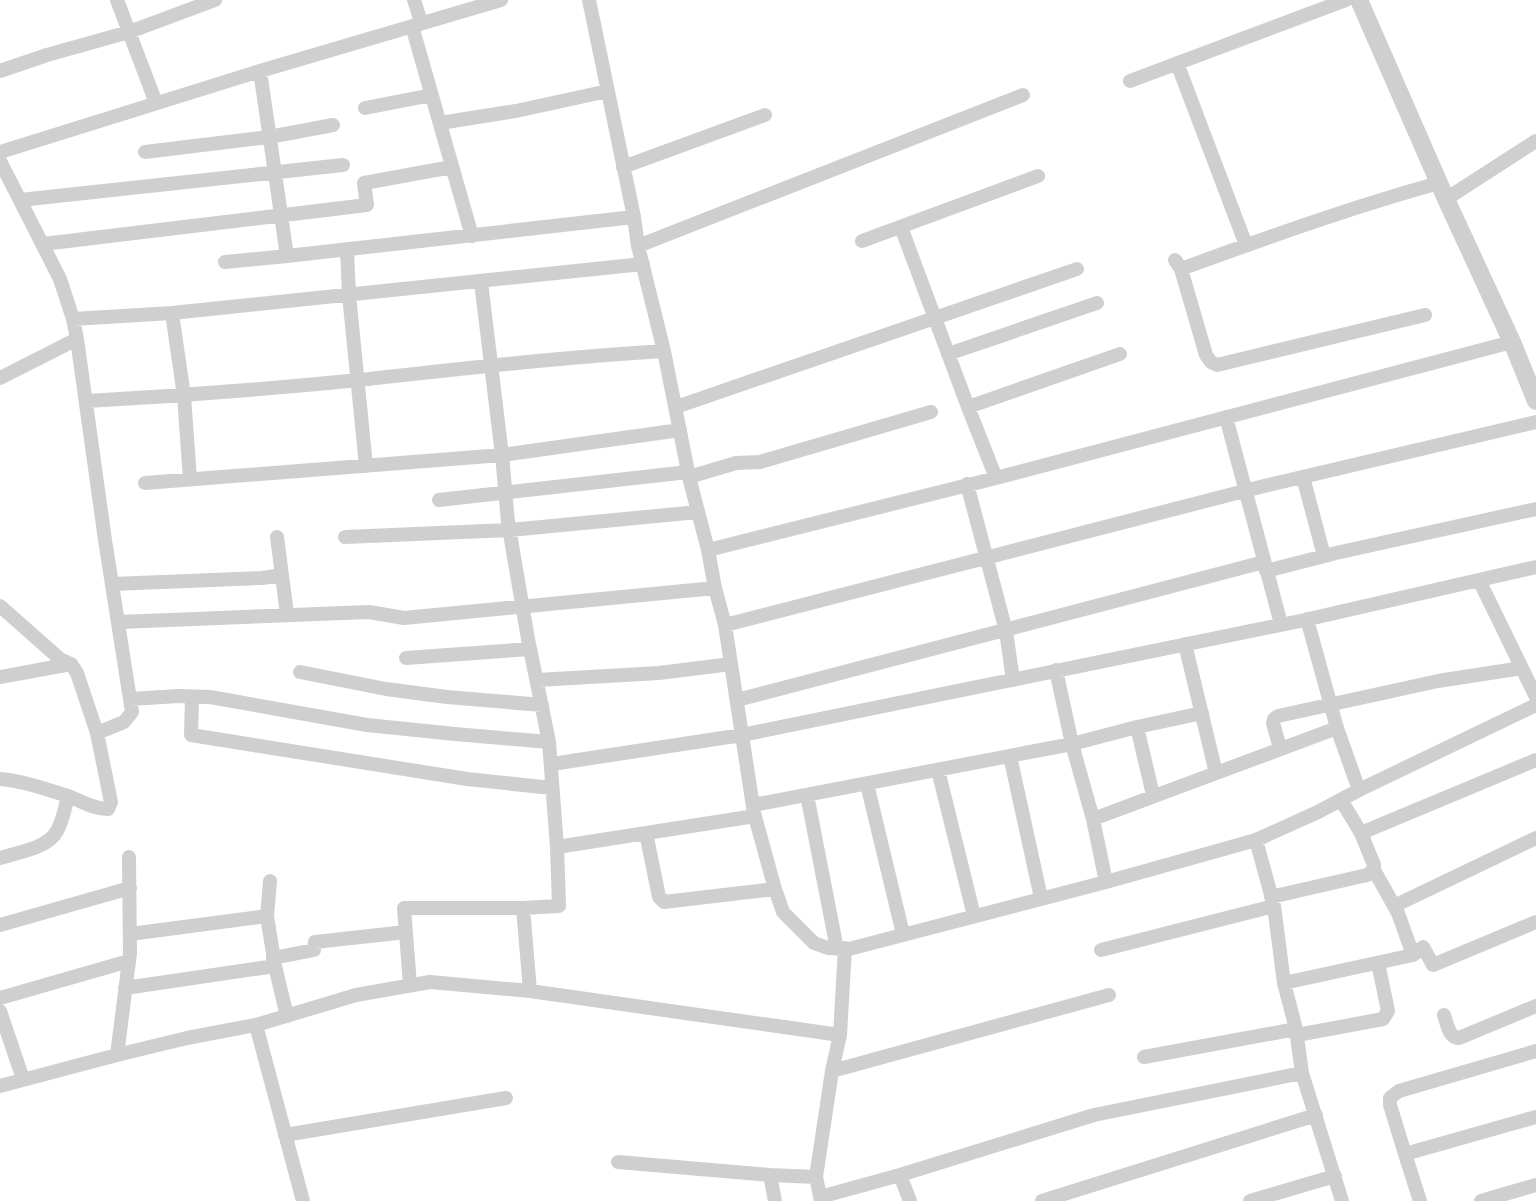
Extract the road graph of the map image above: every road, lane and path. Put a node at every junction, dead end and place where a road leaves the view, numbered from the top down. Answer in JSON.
{"nodes":[{"id":1,"x":117,"y":0,"type":"edge"},
{"id":2,"x":215,"y":0,"type":"edge"},
{"id":3,"x":414,"y":0,"type":"edge"},
{"id":4,"x":501,"y":0,"type":"edge"},
{"id":5,"x":589,"y":0,"type":"edge"},
{"id":6,"x":1346,"y":0,"type":"edge"},
{"id":7,"x":1359,"y":0,"type":"edge"},
{"id":8,"x":416,"y":24,"type":"junction"},
{"id":9,"x":129,"y":32,"type":"junction"},
{"id":10,"x":1177,"y":63,"type":"junction"},
{"id":11,"x":0,"y":71,"type":"edge"},
{"id":12,"x":260,"y":71,"type":"junction"},
{"id":13,"x":1130,"y":80,"type":"dead end"},
{"id":14,"x":608,"y":92,"type":"junction"},
{"id":15,"x":432,"y":95,"type":"junction"},
{"id":16,"x":1024,"y":95,"type":"dead end"},
{"id":17,"x":156,"y":103,"type":"junction"},
{"id":18,"x":365,"y":108,"type":"dead end"},
{"id":19,"x":765,"y":115,"type":"dead end"},
{"id":20,"x":440,"y":123,"type":"junction"},
{"id":21,"x":333,"y":125,"type":"dead end"},
{"id":22,"x":269,"y":137,"type":"junction"},
{"id":23,"x":1536,"y":141,"type":"edge"},
{"id":24,"x":0,"y":152,"type":"edge"},
{"id":25,"x":145,"y":152,"type":"dead end"},
{"id":26,"x":0,"y":161,"type":"edge"},
{"id":27,"x":343,"y":165,"type":"dead end"},
{"id":28,"x":452,"y":167,"type":"junction"},
{"id":29,"x":623,"y":168,"type":"junction"},
{"id":30,"x":274,"y":173,"type":"junction"},
{"id":31,"x":1038,"y":176,"type":"dead end"},
{"id":32,"x":1442,"y":191,"type":"junction"},
{"id":33,"x":20,"y":200,"type":"junction"},
{"id":34,"x":281,"y":216,"type":"junction"},
{"id":35,"x":634,"y":218,"type":"junction"},
{"id":36,"x":901,"y":226,"type":"junction"},
{"id":37,"x":472,"y":236,"type":"junction"},
{"id":38,"x":862,"y":241,"type":"dead end"},
{"id":39,"x":43,"y":244,"type":"junction"},
{"id":40,"x":1246,"y":245,"type":"junction"},
{"id":41,"x":638,"y":246,"type":"junction"},
{"id":42,"x":347,"y":250,"type":"junction"},
{"id":43,"x":286,"y":256,"type":"junction"},
{"id":44,"x":225,"y":262,"type":"dead end"},
{"id":45,"x":643,"y":264,"type":"junction"},
{"id":46,"x":1077,"y":269,"type":"dead end"},
{"id":47,"x":481,"y":282,"type":"junction"},
{"id":48,"x":349,"y":295,"type":"junction"},
{"id":49,"x":1097,"y":303,"type":"dead end"},
{"id":50,"x":172,"y":312,"type":"junction"},
{"id":51,"x":1425,"y":315,"type":"dead end"},
{"id":52,"x":935,"y":318,"type":"junction"},
{"id":53,"x":73,"y":319,"type":"junction"},
{"id":54,"x":77,"y":339,"type":"junction"},
{"id":55,"x":1512,"y":342,"type":"junction"},
{"id":56,"x":664,"y":351,"type":"junction"},
{"id":57,"x":948,"y":354,"type":"junction"},
{"id":58,"x":1120,"y":354,"type":"dead end"},
{"id":59,"x":492,"y":365,"type":"junction"},
{"id":60,"x":0,"y":378,"type":"edge"},
{"id":61,"x":358,"y":380,"type":"junction"},
{"id":62,"x":184,"y":396,"type":"junction"},
{"id":63,"x":87,"y":401,"type":"junction"},
{"id":64,"x":1536,"y":401,"type":"edge"},
{"id":65,"x":676,"y":407,"type":"junction"},
{"id":66,"x":968,"y":407,"type":"junction"},
{"id":67,"x":931,"y":412,"type":"dead end"},
{"id":68,"x":1226,"y":417,"type":"junction"},
{"id":69,"x":1536,"y":422,"type":"edge"},
{"id":70,"x":680,"y":430,"type":"junction"},
{"id":71,"x":502,"y":455,"type":"junction"},
{"id":72,"x":366,"y":466,"type":"junction"},
{"id":73,"x":689,"y":474,"type":"junction"},
{"id":74,"x":1303,"y":477,"type":"junction"},
{"id":75,"x":996,"y":478,"type":"junction"},
{"id":76,"x":190,"y":480,"type":"junction"},
{"id":77,"x":145,"y":483,"type":"dead end"},
{"id":78,"x":967,"y":484,"type":"junction"},
{"id":79,"x":1246,"y":491,"type":"junction"},
{"id":80,"x":506,"y":493,"type":"junction"},
{"id":81,"x":439,"y":500,"type":"dead end"},
{"id":82,"x":1536,"y":509,"type":"edge"},
{"id":83,"x":698,"y":512,"type":"junction"},
{"id":84,"x":510,"y":530,"type":"junction"},
{"id":85,"x":277,"y":537,"type":"dead end"},
{"id":86,"x":345,"y":537,"type":"dead end"},
{"id":87,"x":708,"y":550,"type":"junction"},
{"id":88,"x":1324,"y":556,"type":"junction"},
{"id":89,"x":985,"y":559,"type":"junction"},
{"id":90,"x":1265,"y":566,"type":"junction"},
{"id":91,"x":1536,"y":567,"type":"edge"},
{"id":92,"x":282,"y":575,"type":"junction"},
{"id":93,"x":1479,"y":580,"type":"junction"},
{"id":94,"x":112,"y":584,"type":"junction"},
{"id":95,"x":714,"y":588,"type":"junction"},
{"id":96,"x":0,"y":606,"type":"edge"},
{"id":97,"x":523,"y":608,"type":"junction"},
{"id":98,"x":287,"y":614,"type":"junction"},
{"id":99,"x":1307,"y":619,"type":"junction"},
{"id":100,"x":119,"y":622,"type":"junction"},
{"id":101,"x":1281,"y":624,"type":"junction"},
{"id":102,"x":725,"y":625,"type":"junction"},
{"id":103,"x":1006,"y":631,"type":"junction"},
{"id":104,"x":1185,"y":644,"type":"junction"},
{"id":105,"x":530,"y":649,"type":"junction"},
{"id":106,"x":406,"y":658,"type":"dead end"},
{"id":107,"x":71,"y":664,"type":"junction"},
{"id":108,"x":731,"y":664,"type":"junction"},
{"id":109,"x":1522,"y":668,"type":"junction"},
{"id":110,"x":1056,"y":670,"type":"junction"},
{"id":111,"x":300,"y":672,"type":"dead end"},
{"id":112,"x":0,"y":677,"type":"edge"},
{"id":113,"x":536,"y":680,"type":"junction"},
{"id":114,"x":1013,"y":680,"type":"junction"},
{"id":115,"x":192,"y":697,"type":"junction"},
{"id":116,"x":1536,"y":698,"type":"edge"},
{"id":117,"x":130,"y":699,"type":"junction"},
{"id":118,"x":737,"y":700,"type":"junction"},
{"id":119,"x":1331,"y":704,"type":"junction"},
{"id":120,"x":542,"y":705,"type":"junction"},
{"id":121,"x":1536,"y":705,"type":"edge"},
{"id":122,"x":1202,"y":713,"type":"junction"},
{"id":123,"x":1137,"y":727,"type":"junction"},
{"id":124,"x":1337,"y":728,"type":"junction"},
{"id":125,"x":97,"y":732,"type":"junction"},
{"id":126,"x":742,"y":735,"type":"junction"},
{"id":127,"x":549,"y":742,"type":"junction"},
{"id":128,"x":1072,"y":744,"type":"junction"},
{"id":129,"x":1280,"y":748,"type":"junction"},
{"id":130,"x":1010,"y":756,"type":"junction"},
{"id":131,"x":1536,"y":760,"type":"edge"},
{"id":132,"x":552,"y":764,"type":"junction"},
{"id":133,"x":938,"y":770,"type":"junction"},
{"id":134,"x":1216,"y":773,"type":"junction"},
{"id":135,"x":0,"y":779,"type":"edge"},
{"id":136,"x":867,"y":784,"type":"junction"},
{"id":137,"x":552,"y":788,"type":"junction"},
{"id":138,"x":1359,"y":790,"type":"junction"},
{"id":139,"x":807,"y":795,"type":"junction"},
{"id":140,"x":1152,"y":795,"type":"junction"},
{"id":141,"x":68,"y":796,"type":"junction"},
{"id":142,"x":1341,"y":800,"type":"junction"},
{"id":143,"x":754,"y":810,"type":"junction"},
{"id":144,"x":1093,"y":818,"type":"junction"},
{"id":145,"x":646,"y":833,"type":"junction"},
{"id":146,"x":1361,"y":833,"type":"junction"},
{"id":147,"x":1536,"y":838,"type":"edge"},
{"id":148,"x":1256,"y":840,"type":"junction"},
{"id":149,"x":557,"y":847,"type":"junction"},
{"id":150,"x":129,"y":857,"type":"dead end"},
{"id":151,"x":0,"y":858,"type":"edge"},
{"id":152,"x":1374,"y":870,"type":"junction"},
{"id":153,"x":270,"y":881,"type":"dead end"},
{"id":154,"x":1106,"y":882,"type":"junction"},
{"id":155,"x":130,"y":888,"type":"junction"},
{"id":156,"x":775,"y":889,"type":"junction"},
{"id":157,"x":1041,"y":898,"type":"junction"},
{"id":158,"x":1272,"y":902,"type":"junction"},
{"id":159,"x":1394,"y":906,"type":"junction"},
{"id":160,"x":523,"y":908,"type":"junction"},
{"id":161,"x":267,"y":916,"type":"junction"},
{"id":162,"x":974,"y":916,"type":"junction"},
{"id":163,"x":1536,"y":922,"type":"edge"},
{"id":164,"x":0,"y":925,"type":"edge"},
{"id":165,"x":406,"y":932,"type":"junction"},
{"id":166,"x":130,"y":934,"type":"junction"},
{"id":167,"x":903,"y":934,"type":"junction"},
{"id":168,"x":841,"y":948,"type":"junction"},
{"id":169,"x":1101,"y":950,"type":"dead end"},
{"id":170,"x":1413,"y":955,"type":"junction"},
{"id":171,"x":129,"y":961,"type":"junction"},
{"id":172,"x":274,"y":962,"type":"junction"},
{"id":173,"x":1378,"y":963,"type":"junction"},
{"id":174,"x":1284,"y":983,"type":"junction"},
{"id":175,"x":410,"y":985,"type":"junction"},
{"id":176,"x":125,"y":988,"type":"junction"},
{"id":177,"x":530,"y":991,"type":"junction"},
{"id":178,"x":1110,"y":995,"type":"dead end"},
{"id":179,"x":0,"y":998,"type":"edge"},
{"id":180,"x":1536,"y":1006,"type":"edge"},
{"id":181,"x":0,"y":1011,"type":"edge"},
{"id":182,"x":1444,"y":1015,"type":"dead end"},
{"id":183,"x":287,"y":1016,"type":"junction"},
{"id":184,"x":256,"y":1025,"type":"junction"},
{"id":185,"x":1296,"y":1032,"type":"junction"},
{"id":186,"x":840,"y":1035,"type":"junction"},
{"id":187,"x":1536,"y":1051,"type":"edge"},
{"id":188,"x":117,"y":1055,"type":"junction"},
{"id":189,"x":1144,"y":1056,"type":"dead end"},
{"id":190,"x":832,"y":1070,"type":"junction"},
{"id":191,"x":1302,"y":1073,"type":"junction"},
{"id":192,"x":23,"y":1079,"type":"junction"},
{"id":193,"x":0,"y":1086,"type":"edge"},
{"id":194,"x":506,"y":1098,"type":"dead end"},
{"id":195,"x":1316,"y":1115,"type":"junction"},
{"id":196,"x":1536,"y":1117,"type":"edge"},
{"id":197,"x":285,"y":1135,"type":"junction"},
{"id":198,"x":1406,"y":1154,"type":"junction"},
{"id":199,"x":618,"y":1162,"type":"dead end"},
{"id":200,"x":770,"y":1175,"type":"junction"},
{"id":201,"x":900,"y":1175,"type":"junction"},
{"id":202,"x":1335,"y":1176,"type":"junction"},
{"id":203,"x":816,"y":1177,"type":"junction"},
{"id":204,"x":1536,"y":1185,"type":"edge"},
{"id":205,"x":821,"y":1199,"type":"edge"},
{"id":206,"x":303,"y":1201,"type":"edge"},
{"id":207,"x":775,"y":1201,"type":"edge"},
{"id":208,"x":910,"y":1201,"type":"edge"},
{"id":209,"x":1042,"y":1201,"type":"edge"},
{"id":210,"x":1250,"y":1201,"type":"edge"},
{"id":211,"x":1342,"y":1201,"type":"edge"},
{"id":212,"x":1420,"y":1201,"type":"edge"},
{"id":213,"x":1481,"y":1201,"type":"edge"}],
"edges":[{"from":1,"to":9,"type":"street"},
{"from":2,"to":9,"type":"street"},
{"from":3,"to":8,"type":"street"},
{"from":4,"to":8,"type":"street"},
{"from":5,"to":14,"type":"street"},
{"from":6,"to":10,"type":"street"},
{"from":7,"to":32,"type":"street"},
{"from":8,"to":12,"type":"street"},
{"from":8,"to":15,"type":"street"},
{"from":9,"to":11,"type":"street"},
{"from":9,"to":17,"type":"street"},
{"from":10,"to":13,"type":"street"},
{"from":10,"to":40,"type":"street"},
{"from":12,"to":17,"type":"street"},
{"from":12,"to":22,"type":"street"},
{"from":14,"to":20,"type":"street"},
{"from":14,"to":29,"type":"street"},
{"from":15,"to":18,"type":"street"},
{"from":15,"to":20,"type":"street"},
{"from":16,"to":41,"type":"street"},
{"from":17,"to":24,"type":"street"},
{"from":19,"to":29,"type":"street"},
{"from":20,"to":28,"type":"street"},
{"from":21,"to":22,"type":"street"},
{"from":22,"to":25,"type":"street"},
{"from":22,"to":30,"type":"street"},
{"from":23,"to":32,"type":"street"},
{"from":26,"to":33,"type":"street"},
{"from":27,"to":30,"type":"street"},
{"from":28,"to":34,"type":"street"},
{"from":28,"to":37,"type":"street"},
{"from":29,"to":35,"type":"street"},
{"from":30,"to":33,"type":"street"},
{"from":30,"to":34,"type":"street"},
{"from":31,"to":36,"type":"street"},
{"from":32,"to":40,"type":"street"},
{"from":32,"to":55,"type":"street"},
{"from":33,"to":39,"type":"street"},
{"from":34,"to":39,"type":"street"},
{"from":34,"to":43,"type":"street"},
{"from":35,"to":37,"type":"street"},
{"from":35,"to":41,"type":"street"},
{"from":36,"to":38,"type":"street"},
{"from":36,"to":52,"type":"street"},
{"from":37,"to":42,"type":"street"},
{"from":39,"to":53,"type":"street"},
{"from":40,"to":51,"type":"street"},
{"from":41,"to":45,"type":"street"},
{"from":42,"to":43,"type":"street"},
{"from":42,"to":48,"type":"street"},
{"from":43,"to":44,"type":"street"},
{"from":45,"to":47,"type":"street"},
{"from":45,"to":56,"type":"street"},
{"from":46,"to":52,"type":"street"},
{"from":47,"to":48,"type":"street"},
{"from":47,"to":59,"type":"street"},
{"from":48,"to":50,"type":"street"},
{"from":48,"to":61,"type":"street"},
{"from":49,"to":57,"type":"street"},
{"from":50,"to":53,"type":"street"},
{"from":50,"to":62,"type":"street"},
{"from":52,"to":57,"type":"street"},
{"from":52,"to":65,"type":"street"},
{"from":53,"to":54,"type":"street"},
{"from":54,"to":60,"type":"street"},
{"from":54,"to":63,"type":"street"},
{"from":55,"to":64,"type":"street"},
{"from":55,"to":68,"type":"street"},
{"from":56,"to":59,"type":"street"},
{"from":56,"to":65,"type":"street"},
{"from":57,"to":66,"type":"street"},
{"from":58,"to":66,"type":"street"},
{"from":59,"to":61,"type":"street"},
{"from":59,"to":71,"type":"street"},
{"from":61,"to":62,"type":"street"},
{"from":61,"to":72,"type":"street"},
{"from":62,"to":63,"type":"street"},
{"from":62,"to":76,"type":"street"},
{"from":63,"to":94,"type":"street"},
{"from":65,"to":70,"type":"street"},
{"from":66,"to":75,"type":"street"},
{"from":67,"to":73,"type":"street"},
{"from":68,"to":75,"type":"street"},
{"from":68,"to":79,"type":"street"},
{"from":69,"to":74,"type":"street"},
{"from":70,"to":71,"type":"street"},
{"from":70,"to":73,"type":"street"},
{"from":71,"to":72,"type":"street"},
{"from":71,"to":80,"type":"street"},
{"from":72,"to":76,"type":"street"},
{"from":73,"to":80,"type":"street"},
{"from":73,"to":83,"type":"street"},
{"from":74,"to":79,"type":"street"},
{"from":74,"to":88,"type":"street"},
{"from":75,"to":78,"type":"street"},
{"from":76,"to":77,"type":"street"},
{"from":78,"to":87,"type":"street"},
{"from":78,"to":89,"type":"street"},
{"from":79,"to":89,"type":"street"},
{"from":79,"to":90,"type":"street"},
{"from":80,"to":81,"type":"street"},
{"from":80,"to":84,"type":"street"},
{"from":82,"to":88,"type":"street"},
{"from":83,"to":84,"type":"street"},
{"from":83,"to":87,"type":"street"},
{"from":84,"to":86,"type":"street"},
{"from":84,"to":97,"type":"street"},
{"from":85,"to":92,"type":"street"},
{"from":87,"to":95,"type":"street"},
{"from":88,"to":90,"type":"street"},
{"from":89,"to":102,"type":"street"},
{"from":89,"to":103,"type":"street"},
{"from":90,"to":101,"type":"street"},
{"from":90,"to":103,"type":"street"},
{"from":91,"to":93,"type":"street"},
{"from":92,"to":94,"type":"street"},
{"from":92,"to":98,"type":"street"},
{"from":93,"to":99,"type":"street"},
{"from":93,"to":109,"type":"street"},
{"from":94,"to":100,"type":"street"},
{"from":95,"to":97,"type":"street"},
{"from":95,"to":102,"type":"street"},
{"from":96,"to":107,"type":"street"},
{"from":97,"to":98,"type":"street"},
{"from":97,"to":105,"type":"street"},
{"from":98,"to":100,"type":"street"},
{"from":99,"to":101,"type":"street"},
{"from":99,"to":119,"type":"street"},
{"from":100,"to":117,"type":"street"},
{"from":101,"to":104,"type":"street"},
{"from":102,"to":108,"type":"street"},
{"from":103,"to":114,"type":"street"},
{"from":103,"to":118,"type":"street"},
{"from":104,"to":110,"type":"street"},
{"from":104,"to":122,"type":"street"},
{"from":105,"to":106,"type":"street"},
{"from":105,"to":113,"type":"street"},
{"from":107,"to":112,"type":"street"},
{"from":107,"to":125,"type":"street"},
{"from":108,"to":113,"type":"street"},
{"from":108,"to":118,"type":"street"},
{"from":109,"to":116,"type":"street"},
{"from":109,"to":119,"type":"street"},
{"from":110,"to":114,"type":"street"},
{"from":110,"to":128,"type":"street"},
{"from":111,"to":120,"type":"street"},
{"from":113,"to":120,"type":"street"},
{"from":114,"to":126,"type":"street"},
{"from":115,"to":117,"type":"street"},
{"from":115,"to":127,"type":"street"},
{"from":115,"to":137,"type":"street"},
{"from":117,"to":125,"type":"street"},
{"from":118,"to":126,"type":"street"},
{"from":119,"to":124,"type":"street"},
{"from":119,"to":129,"type":"street"},
{"from":120,"to":127,"type":"street"},
{"from":121,"to":138,"type":"street"},
{"from":122,"to":123,"type":"street"},
{"from":122,"to":134,"type":"street"},
{"from":123,"to":128,"type":"street"},
{"from":123,"to":140,"type":"street"},
{"from":124,"to":129,"type":"street"},
{"from":124,"to":138,"type":"street"},
{"from":125,"to":141,"type":"street"},
{"from":126,"to":132,"type":"street"},
{"from":126,"to":143,"type":"street"},
{"from":127,"to":132,"type":"street"},
{"from":128,"to":130,"type":"street"},
{"from":128,"to":144,"type":"street"},
{"from":129,"to":134,"type":"street"},
{"from":130,"to":133,"type":"street"},
{"from":130,"to":157,"type":"street"},
{"from":131,"to":146,"type":"street"},
{"from":132,"to":137,"type":"street"},
{"from":133,"to":136,"type":"street"},
{"from":133,"to":162,"type":"street"},
{"from":134,"to":140,"type":"street"},
{"from":135,"to":141,"type":"street"},
{"from":136,"to":139,"type":"street"},
{"from":136,"to":167,"type":"street"},
{"from":137,"to":149,"type":"street"},
{"from":138,"to":142,"type":"street"},
{"from":139,"to":143,"type":"street"},
{"from":139,"to":168,"type":"street"},
{"from":140,"to":144,"type":"street"},
{"from":141,"to":151,"type":"street"},
{"from":142,"to":146,"type":"street"},
{"from":142,"to":148,"type":"street"},
{"from":143,"to":145,"type":"street"},
{"from":143,"to":156,"type":"street"},
{"from":144,"to":154,"type":"street"},
{"from":145,"to":149,"type":"street"},
{"from":145,"to":156,"type":"street"},
{"from":146,"to":152,"type":"street"},
{"from":147,"to":159,"type":"street"},
{"from":148,"to":154,"type":"street"},
{"from":148,"to":158,"type":"street"},
{"from":149,"to":160,"type":"street"},
{"from":150,"to":155,"type":"street"},
{"from":152,"to":158,"type":"street"},
{"from":152,"to":159,"type":"street"},
{"from":153,"to":161,"type":"street"},
{"from":154,"to":157,"type":"street"},
{"from":155,"to":164,"type":"street"},
{"from":155,"to":166,"type":"street"},
{"from":156,"to":168,"type":"street"},
{"from":157,"to":162,"type":"street"},
{"from":158,"to":169,"type":"street"},
{"from":158,"to":174,"type":"street"},
{"from":159,"to":170,"type":"street"},
{"from":160,"to":165,"type":"street"},
{"from":160,"to":177,"type":"street"},
{"from":161,"to":166,"type":"street"},
{"from":161,"to":172,"type":"street"},
{"from":162,"to":167,"type":"street"},
{"from":163,"to":170,"type":"street"},
{"from":165,"to":172,"type":"street"},
{"from":165,"to":175,"type":"street"},
{"from":166,"to":171,"type":"street"},
{"from":167,"to":168,"type":"street"},
{"from":168,"to":186,"type":"street"},
{"from":170,"to":173,"type":"street"},
{"from":171,"to":176,"type":"street"},
{"from":171,"to":179,"type":"street"},
{"from":172,"to":176,"type":"street"},
{"from":172,"to":183,"type":"street"},
{"from":173,"to":174,"type":"street"},
{"from":173,"to":185,"type":"street"},
{"from":174,"to":185,"type":"street"},
{"from":175,"to":177,"type":"street"},
{"from":175,"to":183,"type":"street"},
{"from":176,"to":188,"type":"street"},
{"from":177,"to":186,"type":"street"},
{"from":178,"to":190,"type":"street"},
{"from":180,"to":182,"type":"street"},
{"from":181,"to":192,"type":"street"},
{"from":183,"to":184,"type":"street"},
{"from":184,"to":188,"type":"street"},
{"from":184,"to":197,"type":"street"},
{"from":185,"to":189,"type":"street"},
{"from":185,"to":191,"type":"street"},
{"from":186,"to":190,"type":"street"},
{"from":187,"to":198,"type":"street"},
{"from":188,"to":192,"type":"street"},
{"from":190,"to":203,"type":"street"},
{"from":191,"to":195,"type":"street"},
{"from":191,"to":201,"type":"street"},
{"from":192,"to":193,"type":"street"},
{"from":194,"to":197,"type":"street"},
{"from":195,"to":202,"type":"street"},
{"from":195,"to":209,"type":"street"},
{"from":196,"to":198,"type":"street"},
{"from":197,"to":206,"type":"street"},
{"from":198,"to":212,"type":"street"},
{"from":199,"to":200,"type":"street"},
{"from":200,"to":203,"type":"street"},
{"from":200,"to":207,"type":"street"},
{"from":201,"to":205,"type":"street"},
{"from":201,"to":208,"type":"street"},
{"from":202,"to":210,"type":"street"},
{"from":202,"to":211,"type":"street"},
{"from":203,"to":205,"type":"street"},
{"from":204,"to":213,"type":"street"}]}
